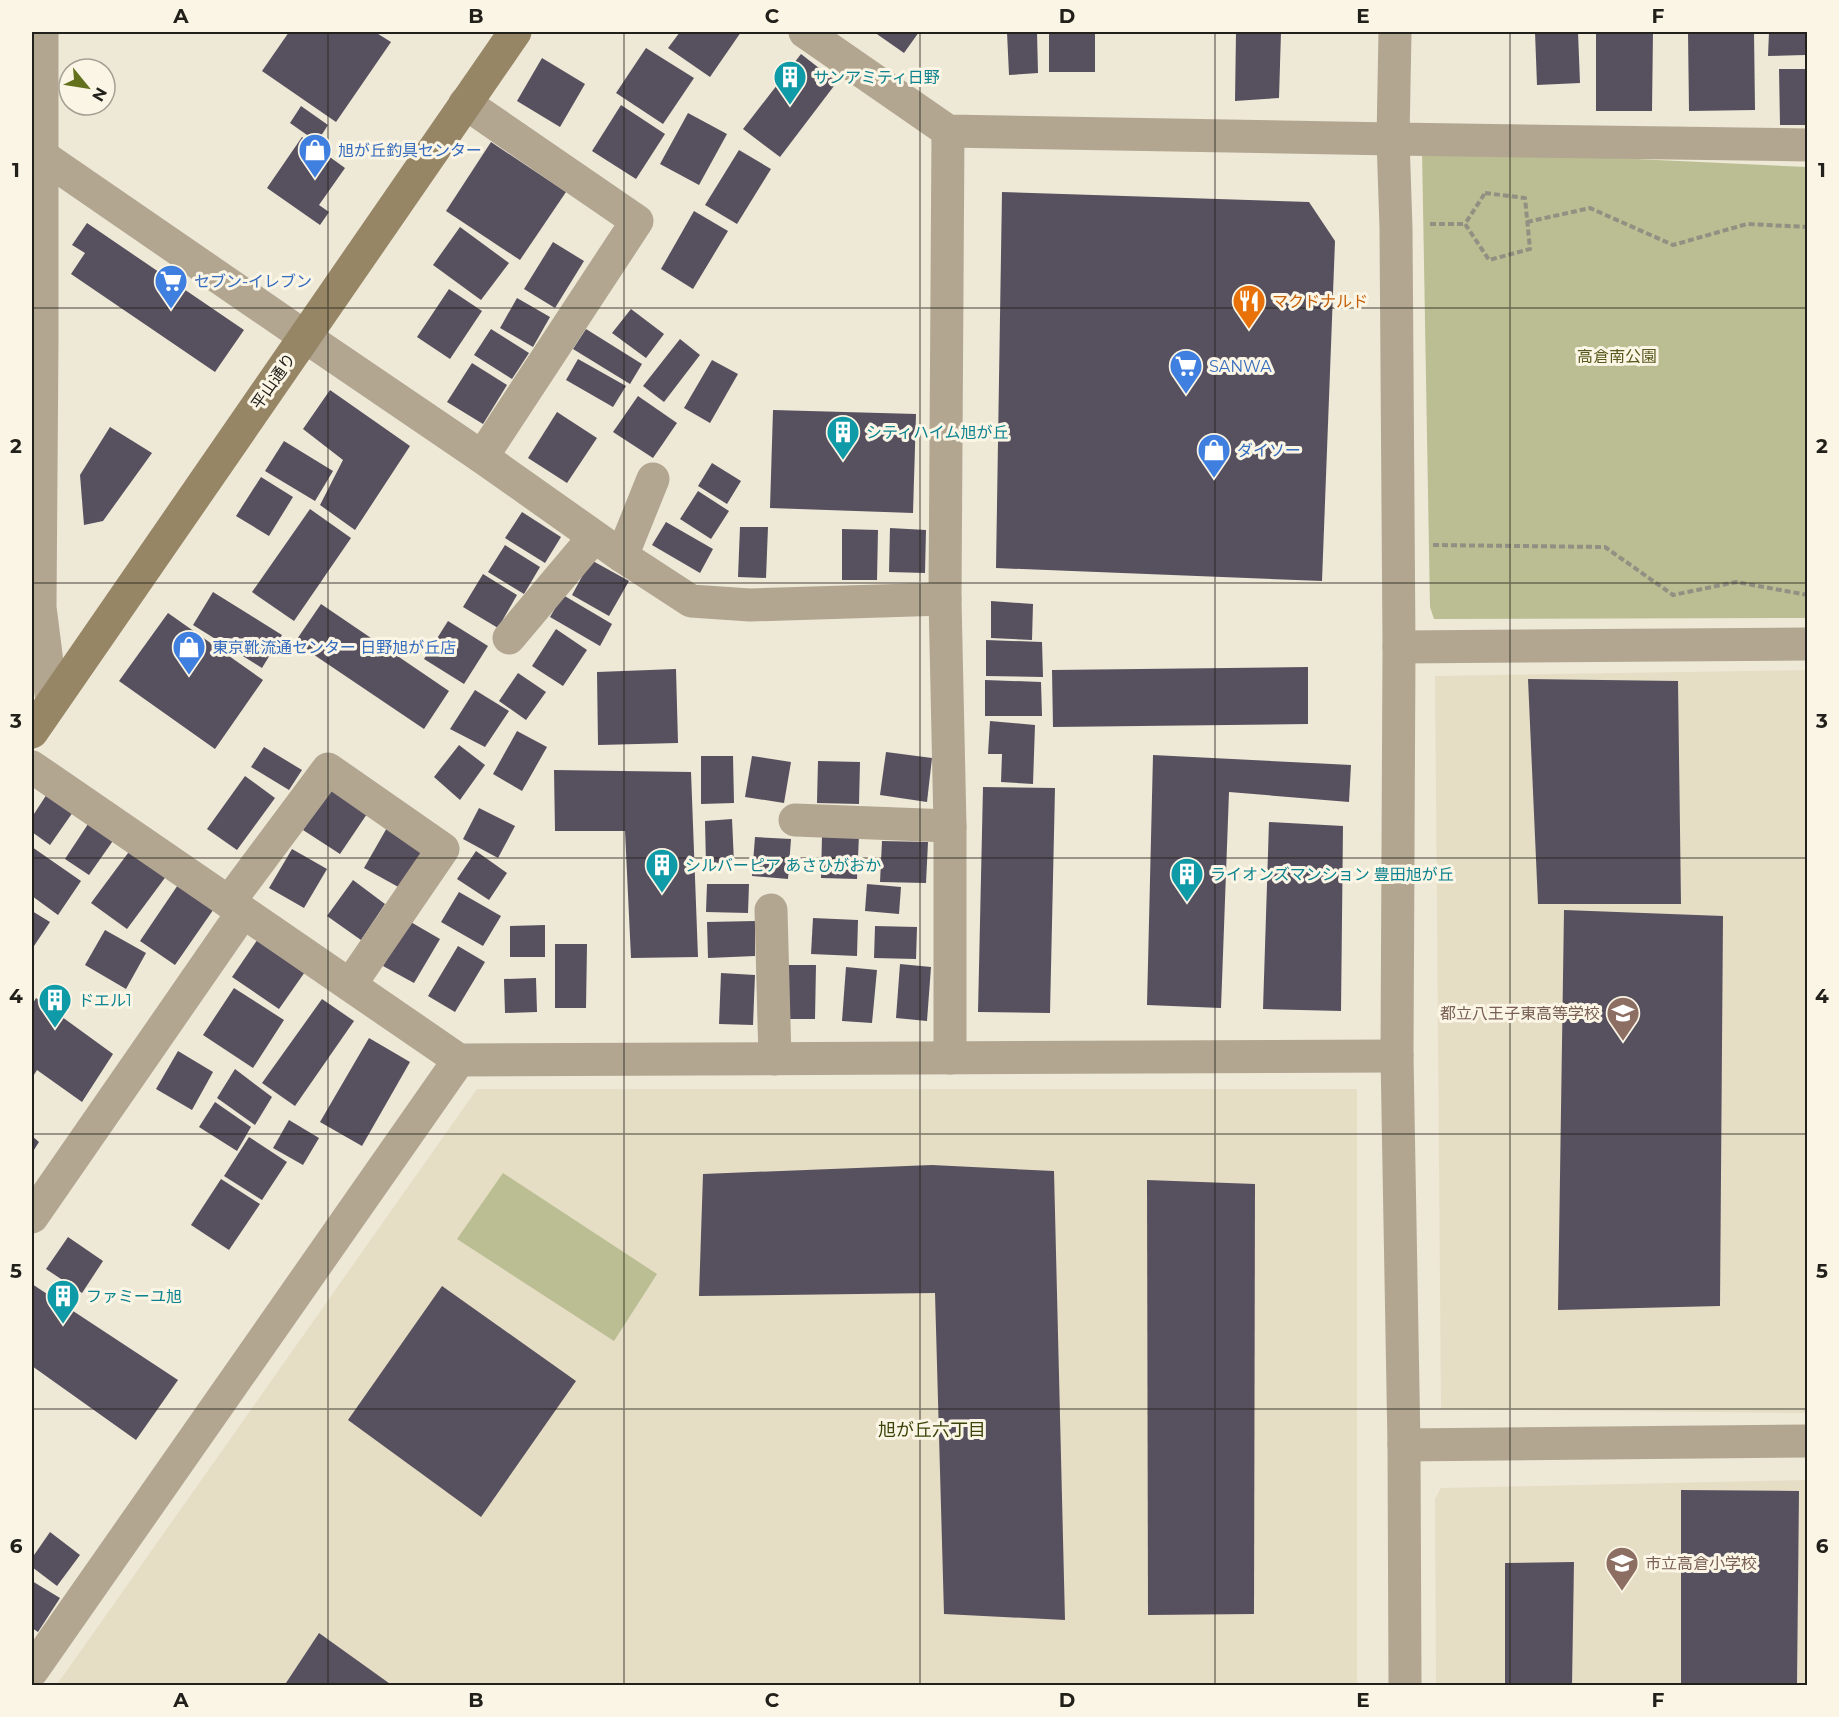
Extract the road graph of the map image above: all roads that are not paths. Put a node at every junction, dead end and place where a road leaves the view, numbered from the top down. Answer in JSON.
{"nodes":[{"id":1,"x":42,"y":32,"type":"edge"},
{"id":2,"x":515,"y":32,"type":"edge"},
{"id":3,"x":805,"y":32,"type":"edge"},
{"id":4,"x":1395,"y":32,"type":"edge"},
{"id":5,"x":465,"y":104,"type":"junction"},
{"id":6,"x":948,"y":131,"type":"junction"},
{"id":7,"x":1393,"y":139,"type":"junction"},
{"id":8,"x":1808,"y":145,"type":"edge"},
{"id":9,"x":36,"y":155,"type":"edge"},
{"id":10,"x":304,"y":336,"type":"junction"},
{"id":11,"x":482,"y":457,"type":"junction"},
{"id":12,"x":653,"y":479,"type":"dead end"},
{"id":13,"x":594,"y":537,"type":"junction"},
{"id":14,"x":622,"y":556,"type":"junction"},
{"id":15,"x":945,"y":599,"type":"junction"},
{"id":16,"x":509,"y":638,"type":"dead end"},
{"id":17,"x":1808,"y":644,"type":"edge"},
{"id":18,"x":1399,"y":647,"type":"junction"},
{"id":19,"x":52,"y":702,"type":"junction"},
{"id":20,"x":32,"y":732,"type":"edge"},
{"id":21,"x":32,"y":767,"type":"edge"},
{"id":22,"x":795,"y":820,"type":"dead end"},
{"id":23,"x":950,"y":826,"type":"junction"},
{"id":24,"x":236,"y":907,"type":"junction"},
{"id":25,"x":771,"y":910,"type":"dead end"},
{"id":26,"x":350,"y":985,"type":"junction"},
{"id":27,"x":1397,"y":1056,"type":"junction"},
{"id":28,"x":950,"y":1058,"type":"junction"},
{"id":29,"x":775,"y":1059,"type":"junction"},
{"id":30,"x":459,"y":1060,"type":"junction"},
{"id":31,"x":32,"y":1217,"type":"edge"},
{"id":32,"x":1808,"y":1441,"type":"edge"},
{"id":33,"x":1404,"y":1445,"type":"junction"},
{"id":34,"x":35,"y":1660,"type":"edge"},
{"id":35,"x":1405,"y":1686,"type":"edge"}],
"edges":[{"from":1,"to":9,"type":"street"},
{"from":2,"to":5,"type":"main road","name":"平山通り"},
{"from":3,"to":6,"type":"street"},
{"from":4,"to":7,"type":"street"},
{"from":5,"to":10,"type":"main road","name":"平山通り"},
{"from":5,"to":11,"type":"street"},
{"from":6,"to":7,"type":"street"},
{"from":6,"to":15,"type":"street"},
{"from":7,"to":8,"type":"street"},
{"from":7,"to":18,"type":"street"},
{"from":9,"to":10,"type":"street"},
{"from":9,"to":19,"type":"street"},
{"from":10,"to":11,"type":"street"},
{"from":10,"to":19,"type":"main road","name":"平山通り"},
{"from":11,"to":13,"type":"street"},
{"from":12,"to":14,"type":"street"},
{"from":13,"to":14,"type":"street"},
{"from":13,"to":16,"type":"street"},
{"from":14,"to":15,"type":"street"},
{"from":15,"to":23,"type":"street"},
{"from":17,"to":18,"type":"street"},
{"from":18,"to":27,"type":"street"},
{"from":19,"to":20,"type":"main road","name":"平山通り"},
{"from":21,"to":24,"type":"street"},
{"from":22,"to":23,"type":"street"},
{"from":23,"to":28,"type":"street"},
{"from":24,"to":26,"type":"street"},
{"from":24,"to":26,"type":"street"},
{"from":24,"to":31,"type":"street"},
{"from":25,"to":29,"type":"street"},
{"from":26,"to":30,"type":"street"},
{"from":27,"to":28,"type":"street"},
{"from":27,"to":33,"type":"street"},
{"from":28,"to":29,"type":"street"},
{"from":29,"to":30,"type":"street"},
{"from":30,"to":34,"type":"street"},
{"from":32,"to":33,"type":"street"},
{"from":33,"to":35,"type":"street"}]}
